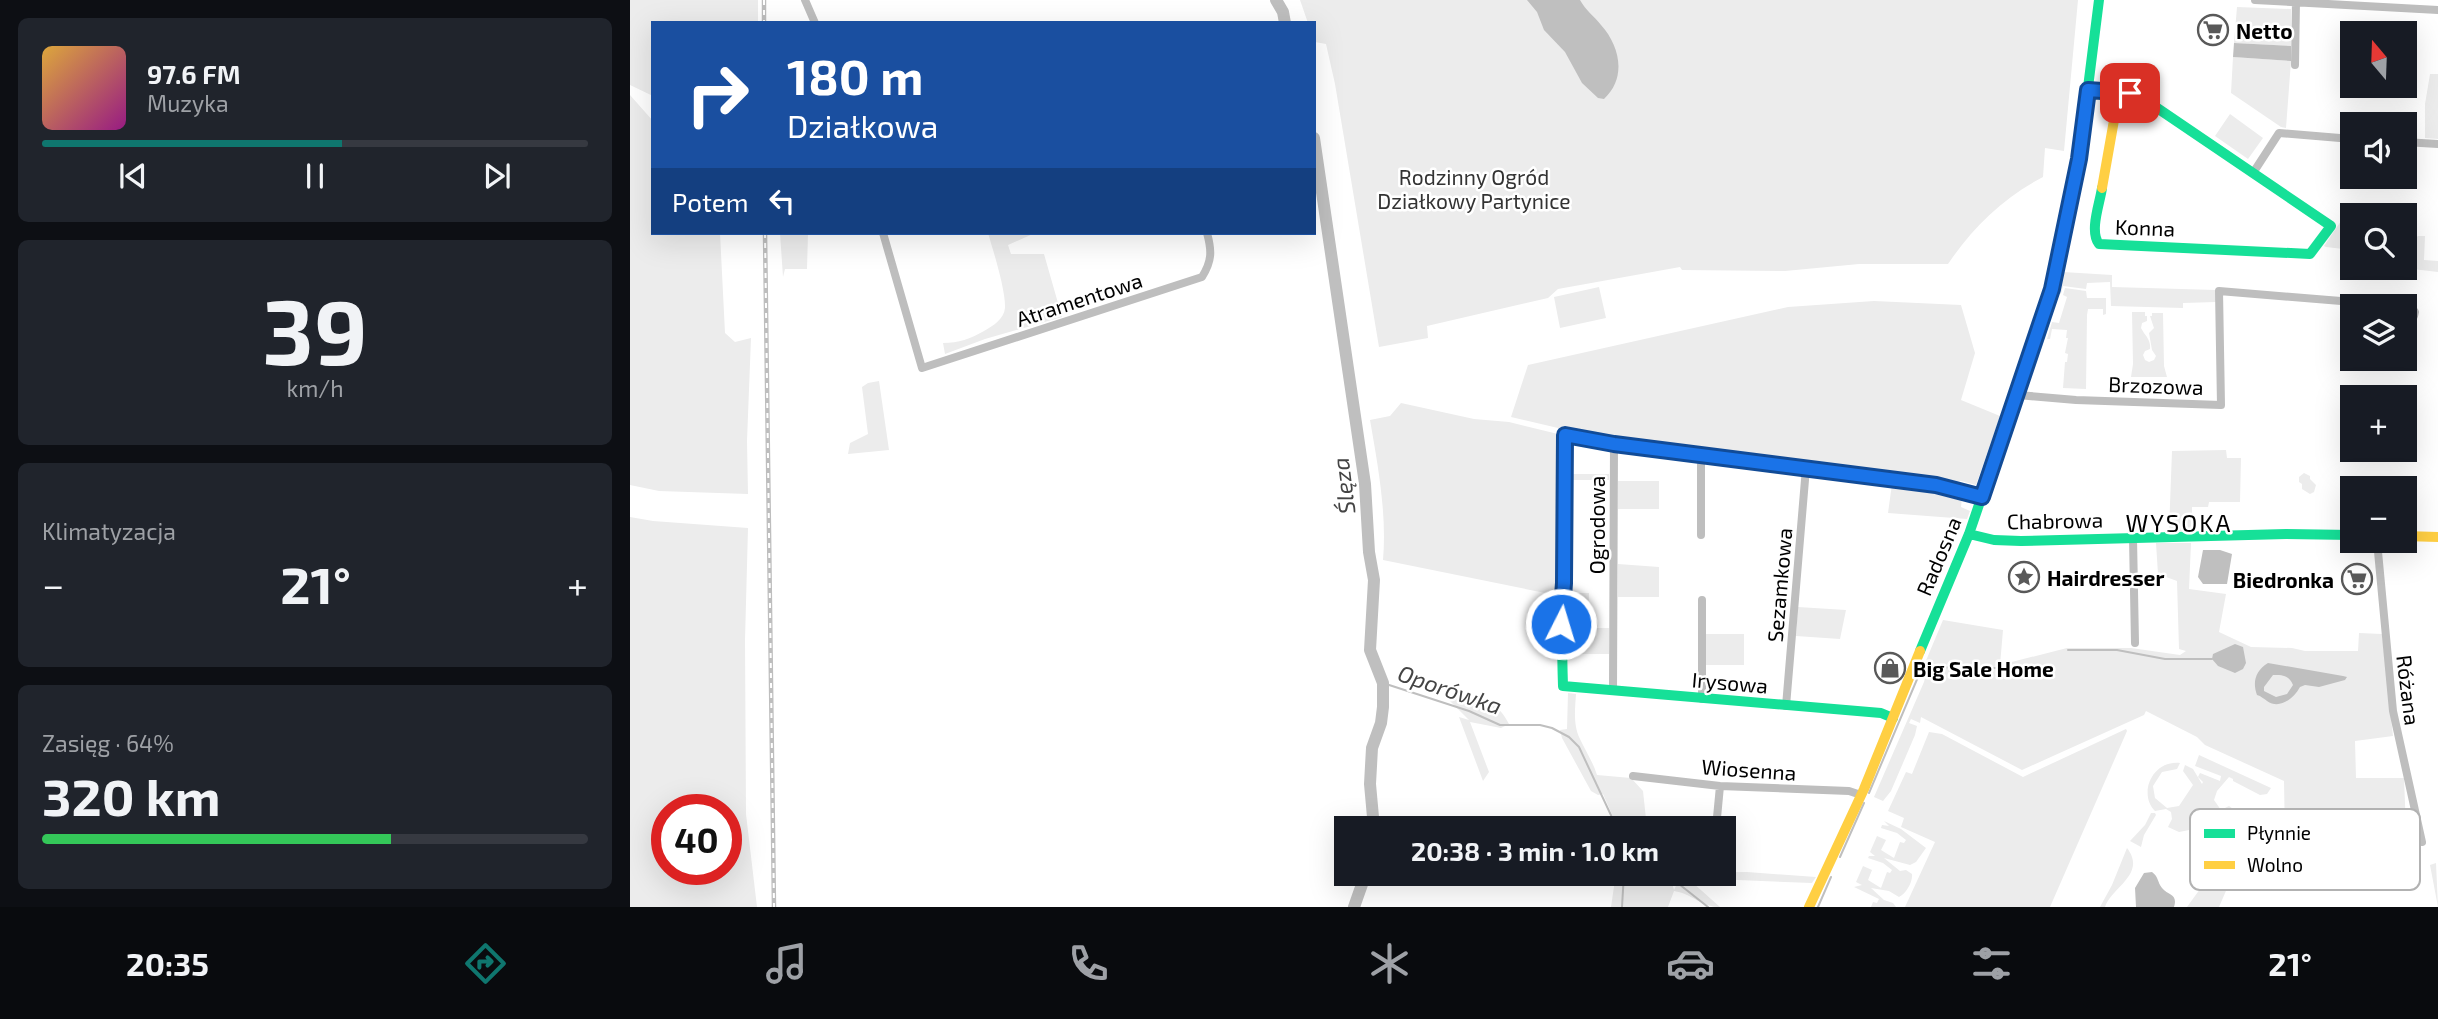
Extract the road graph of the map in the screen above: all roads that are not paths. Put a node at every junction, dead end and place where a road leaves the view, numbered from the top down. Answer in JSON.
{"nodes":[{"id":1,"x":805,"y":0,"type":"edge"},
{"id":2,"x":2099,"y":0,"type":"edge"},
{"id":3,"x":2255,"y":0,"type":"edge"},
{"id":4,"x":2296,"y":1,"type":"edge"},
{"id":5,"x":2438,"y":10,"type":"edge"},
{"id":6,"x":814,"y":21,"type":"edge"},
{"id":7,"x":2295,"y":65,"type":"dead end"},
{"id":8,"x":2088,"y":90,"type":"junction"},
{"id":9,"x":2119,"y":92,"type":"junction"},
{"id":10,"x":2340,"y":138,"type":"edge"},
{"id":11,"x":2417,"y":143,"type":"edge"},
{"id":12,"x":2438,"y":144,"type":"edge"},
{"id":13,"x":2253,"y":173,"type":"junction"},
{"id":14,"x":884,"y":235,"type":"edge"},
{"id":15,"x":1208,"y":235,"type":"edge"},
{"id":16,"x":2340,"y":301,"type":"edge"},
{"id":17,"x":2018,"y":394,"type":"junction"},
{"id":18,"x":1614,"y":444,"type":"junction"},
{"id":19,"x":1701,"y":454,"type":"junction"},
{"id":20,"x":1806,"y":468,"type":"junction"},
{"id":21,"x":1982,"y":497,"type":"junction"},
{"id":22,"x":1969,"y":534,"type":"junction"},
{"id":23,"x":1701,"y":535,"type":"dead end"},
{"id":24,"x":2340,"y":535,"type":"edge"},
{"id":25,"x":2417,"y":536,"type":"edge"},
{"id":26,"x":2438,"y":537,"type":"edge"},
{"id":27,"x":2133,"y":538,"type":"junction"},
{"id":28,"x":2377,"y":553,"type":"edge"},
{"id":29,"x":1702,"y":600,"type":"dead end"},
{"id":30,"x":2134,"y":643,"type":"dead end"},
{"id":31,"x":1613,"y":691,"type":"junction"},
{"id":32,"x":1702,"y":699,"type":"junction"},
{"id":33,"x":1786,"y":706,"type":"junction"},
{"id":34,"x":1893,"y":718,"type":"junction"},
{"id":35,"x":1633,"y":776,"type":"dead end"},
{"id":36,"x":1720,"y":786,"type":"junction"},
{"id":37,"x":1861,"y":795,"type":"junction"},
{"id":38,"x":2415,"y":809,"type":"edge"},
{"id":39,"x":1717,"y":816,"type":"edge"},
{"id":40,"x":2420,"y":833,"type":"edge"},
{"id":41,"x":2422,"y":842,"type":"dead end"},
{"id":42,"x":1810,"y":907,"type":"edge"}],
"edges":[{"from":1,"to":6,"type":"street"},
{"from":2,"to":8,"type":"street","name":"Radosna"},
{"from":3,"to":4,"type":"street"},
{"from":4,"to":5,"type":"street"},
{"from":4,"to":7,"type":"street"},
{"from":8,"to":9,"type":"street"},
{"from":8,"to":17,"type":"street","name":"Radosna"},
{"from":9,"to":13,"type":"street"},
{"from":9,"to":13,"type":"street","name":"Konna"},
{"from":10,"to":13,"type":"street"},
{"from":11,"to":12,"type":"street"},
{"from":14,"to":15,"type":"street","name":"Atramentowa"},
{"from":16,"to":17,"type":"street","name":"Brzozowa"},
{"from":17,"to":21,"type":"street","name":"Radosna"},
{"from":18,"to":19,"type":"street"},
{"from":18,"to":31,"type":"street","name":"Ogrodowa"},
{"from":18,"to":31,"type":"street","name":"Irysowa"},
{"from":19,"to":20,"type":"street"},
{"from":19,"to":23,"type":"street"},
{"from":20,"to":21,"type":"street"},
{"from":20,"to":33,"type":"street","name":"Sezamkowa"},
{"from":21,"to":22,"type":"street","name":"Radosna"},
{"from":22,"to":27,"type":"street","name":"Chabrowa"},
{"from":22,"to":34,"type":"street","name":"Radosna"},
{"from":24,"to":27,"type":"street","name":"Chabrowa"},
{"from":25,"to":26,"type":"street"},
{"from":27,"to":30,"type":"street"},
{"from":28,"to":38,"type":"street","name":"Różana"},
{"from":29,"to":32,"type":"street"},
{"from":31,"to":32,"type":"street","name":"Irysowa"},
{"from":32,"to":33,"type":"street","name":"Irysowa"},
{"from":33,"to":34,"type":"street","name":"Irysowa"},
{"from":34,"to":37,"type":"street","name":"Radosna"},
{"from":35,"to":36,"type":"street","name":"Wiosenna"},
{"from":36,"to":37,"type":"street","name":"Wiosenna"},
{"from":36,"to":39,"type":"street"},
{"from":37,"to":42,"type":"street","name":"Radosna"},
{"from":40,"to":41,"type":"street","name":"Różana"}]}
